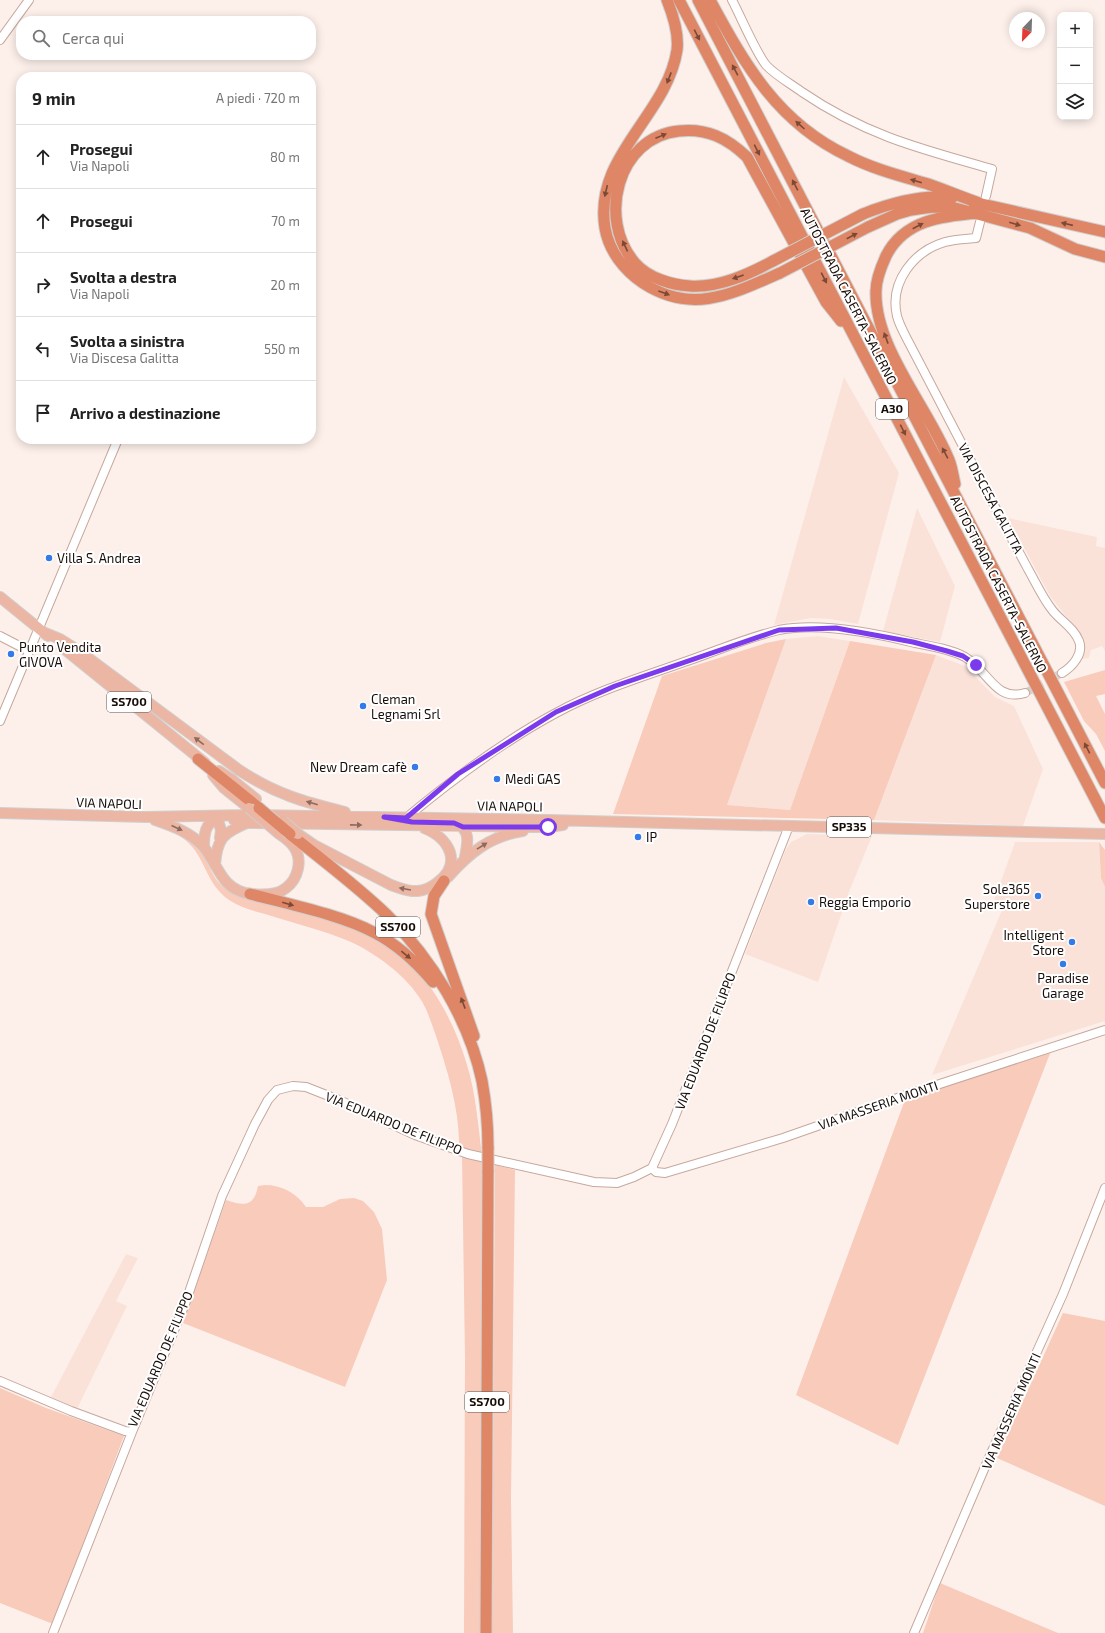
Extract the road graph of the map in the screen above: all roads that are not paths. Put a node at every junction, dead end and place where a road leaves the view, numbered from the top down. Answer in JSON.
{"nodes":[{"id":1,"x":29,"y":0,"type":"edge"},
{"id":2,"x":667,"y":0,"type":"edge"},
{"id":3,"x":679,"y":0,"type":"edge"},
{"id":4,"x":698,"y":0,"type":"edge"},
{"id":5,"x":710,"y":0,"type":"edge"},
{"id":6,"x":732,"y":0,"type":"edge"},
{"id":7,"x":17,"y":16,"type":"edge"},
{"id":8,"x":16,"y":18,"type":"edge"},
{"id":9,"x":0,"y":40,"type":"edge"},
{"id":10,"x":980,"y":209,"type":"junction"},
{"id":11,"x":1105,"y":232,"type":"edge"},
{"id":12,"x":1105,"y":257,"type":"edge"},
{"id":13,"x":856,"y":340,"type":"junction"},
{"id":14,"x":116,"y":444,"type":"edge"},
{"id":15,"x":960,"y":504,"type":"junction"},
{"id":16,"x":0,"y":597,"type":"edge"},
{"id":17,"x":41,"y":630,"type":"junction"},
{"id":18,"x":0,"y":636,"type":"edge"},
{"id":19,"x":29,"y":651,"type":"junction"},
{"id":20,"x":1062,"y":673,"type":"tunnel mouth"},
{"id":21,"x":1025,"y":693,"type":"tunnel mouth"},
{"id":22,"x":0,"y":721,"type":"edge"},
{"id":23,"x":198,"y":758,"type":"joint"},
{"id":24,"x":1105,"y":782,"type":"edge"},
{"id":25,"x":258,"y":808,"type":"junction"},
{"id":26,"x":0,"y":813,"type":"edge"},
{"id":27,"x":146,"y":817,"type":"junction"},
{"id":28,"x":217,"y":817,"type":"junction"},
{"id":29,"x":363,"y":817,"type":"junction"},
{"id":30,"x":384,"y":817,"type":"junction"},
{"id":31,"x":406,"y":818,"type":"junction"},
{"id":32,"x":1105,"y":818,"type":"edge"},
{"id":33,"x":593,"y":822,"type":"junction"},
{"id":34,"x":247,"y":823,"type":"junction"},
{"id":35,"x":421,"y":826,"type":"junction"},
{"id":36,"x":789,"y":826,"type":"junction"},
{"id":37,"x":463,"y":827,"type":"junction"},
{"id":38,"x":548,"y":827,"type":"junction"},
{"id":39,"x":294,"y":834,"type":"junction"},
{"id":40,"x":1105,"y":834,"type":"edge"},
{"id":41,"x":220,"y":838,"type":"junction"},
{"id":42,"x":204,"y":847,"type":"junction"},
{"id":43,"x":465,"y":857,"type":"junction"},
{"id":44,"x":215,"y":865,"type":"junction"},
{"id":45,"x":444,"y":881,"type":"joint"},
{"id":46,"x":250,"y":894,"type":"junction"},
{"id":47,"x":1105,"y":1030,"type":"edge"},
{"id":48,"x":472,"y":1048,"type":"junction"},
{"id":49,"x":478,"y":1068,"type":"junction"},
{"id":50,"x":652,"y":1168,"type":"junction"},
{"id":51,"x":1105,"y":1188,"type":"edge"},
{"id":52,"x":0,"y":1381,"type":"edge"},
{"id":53,"x":132,"y":1432,"type":"junction"},
{"id":54,"x":53,"y":1633,"type":"edge"},
{"id":55,"x":486,"y":1633,"type":"edge"},
{"id":56,"x":914,"y":1633,"type":"edge"}],
"edges":[{"from":1,"to":7,"type":"street"},
{"from":2,"to":10,"type":"highway","one_way":true,"bridge":true},
{"from":3,"to":13,"type":"highway","name":"AUTOSTRADA CASERTA-SALERNO","number":"A30","one_way":true},
{"from":15,"to":4,"type":"highway","name":"AUTOSTRADA CASERTA-SALERNO","number":"A30","one_way":true},
{"from":10,"to":5,"type":"highway","one_way":true},
{"from":6,"to":10,"type":"street"},
{"from":8,"to":9,"type":"street"},
{"from":11,"to":10,"type":"highway","one_way":true},
{"from":10,"to":12,"type":"highway","one_way":true},
{"from":10,"to":13,"type":"highway","one_way":true,"bridge":true},
{"from":15,"to":10,"type":"highway","one_way":true},
{"from":10,"to":20,"type":"street","name":"VIA DISCESA GALITTA"},
{"from":13,"to":32,"type":"highway","name":"AUTOSTRADA CASERTA-SALERNO","number":"A30","one_way":true},
{"from":14,"to":17,"type":"street"},
{"from":24,"to":15,"type":"highway","name":"AUTOSTRADA CASERTA-SALERNO","number":"A30","one_way":true},
{"from":16,"to":17,"type":"main road"},
{"from":17,"to":19,"type":"street"},
{"from":17,"to":23,"type":"main road","number":"SS700"},
{"from":29,"to":17,"type":"main road","one_way":true},
{"from":18,"to":19,"type":"street"},
{"from":19,"to":22,"type":"street"},
{"from":21,"to":31,"type":"street"},
{"from":23,"to":25,"type":"highway","number":"SS700"},
{"from":25,"to":39,"type":"highway","number":"SS700","bridge":true},
{"from":25,"to":46,"type":"main road","bridge":true},
{"from":26,"to":27,"type":"main road","name":"VIA NAPOLI"},
{"from":27,"to":28,"type":"main road","name":"VIA NAPOLI"},
{"from":27,"to":42,"type":"main road","one_way":true},
{"from":28,"to":29,"type":"main road","name":"VIA NAPOLI"},
{"from":28,"to":34,"type":"main road","name":"VIA NAPOLI"},
{"from":28,"to":41,"type":"main road"},
{"from":28,"to":42,"type":"main road"},
{"from":29,"to":30,"type":"main road","name":"VIA NAPOLI"},
{"from":30,"to":31,"type":"main road","name":"VIA NAPOLI"},
{"from":30,"to":37,"type":"main road"},
{"from":31,"to":33,"type":"main road","name":"VIA NAPOLI"},
{"from":33,"to":36,"type":"main road","number":"SP335"},
{"from":33,"to":38,"type":"main road","name":"VIA NAPOLI"},
{"from":34,"to":35,"type":"main road","name":"VIA NAPOLI","one_way":true},
{"from":34,"to":41,"type":"main road"},
{"from":35,"to":37,"type":"main road","name":"VIA NAPOLI"},
{"from":35,"to":39,"type":"main road","one_way":true},
{"from":36,"to":40,"type":"main road","number":"SP335"},
{"from":36,"to":50,"type":"street","name":"VIA EDUARDO DE FILIPPO"},
{"from":37,"to":38,"type":"main road","name":"VIA NAPOLI"},
{"from":37,"to":43,"type":"main road"},
{"from":43,"to":38,"type":"main road","one_way":true},
{"from":39,"to":48,"type":"highway","number":"SS700"},
{"from":41,"to":44,"type":"main road"},
{"from":42,"to":44,"type":"main road"},
{"from":43,"to":45,"type":"main road"},
{"from":44,"to":46,"type":"main road"},
{"from":49,"to":45,"type":"highway","one_way":true},
{"from":46,"to":48,"type":"highway","one_way":true},
{"from":47,"to":50,"type":"street","name":"VIA MASSERIA MONTI"},
{"from":48,"to":49,"type":"highway","number":"SS700"},
{"from":49,"to":55,"type":"highway","number":"SS700","bridge":true},
{"from":50,"to":53,"type":"street","name":"VIA EDUARDO DE FILIPPO"},
{"from":51,"to":56,"type":"street","name":"VIA MASSERIA MONTI"},
{"from":52,"to":53,"type":"street","name":"VIA EDUARDO DE FILIPPO"},
{"from":53,"to":54,"type":"street"}]}
